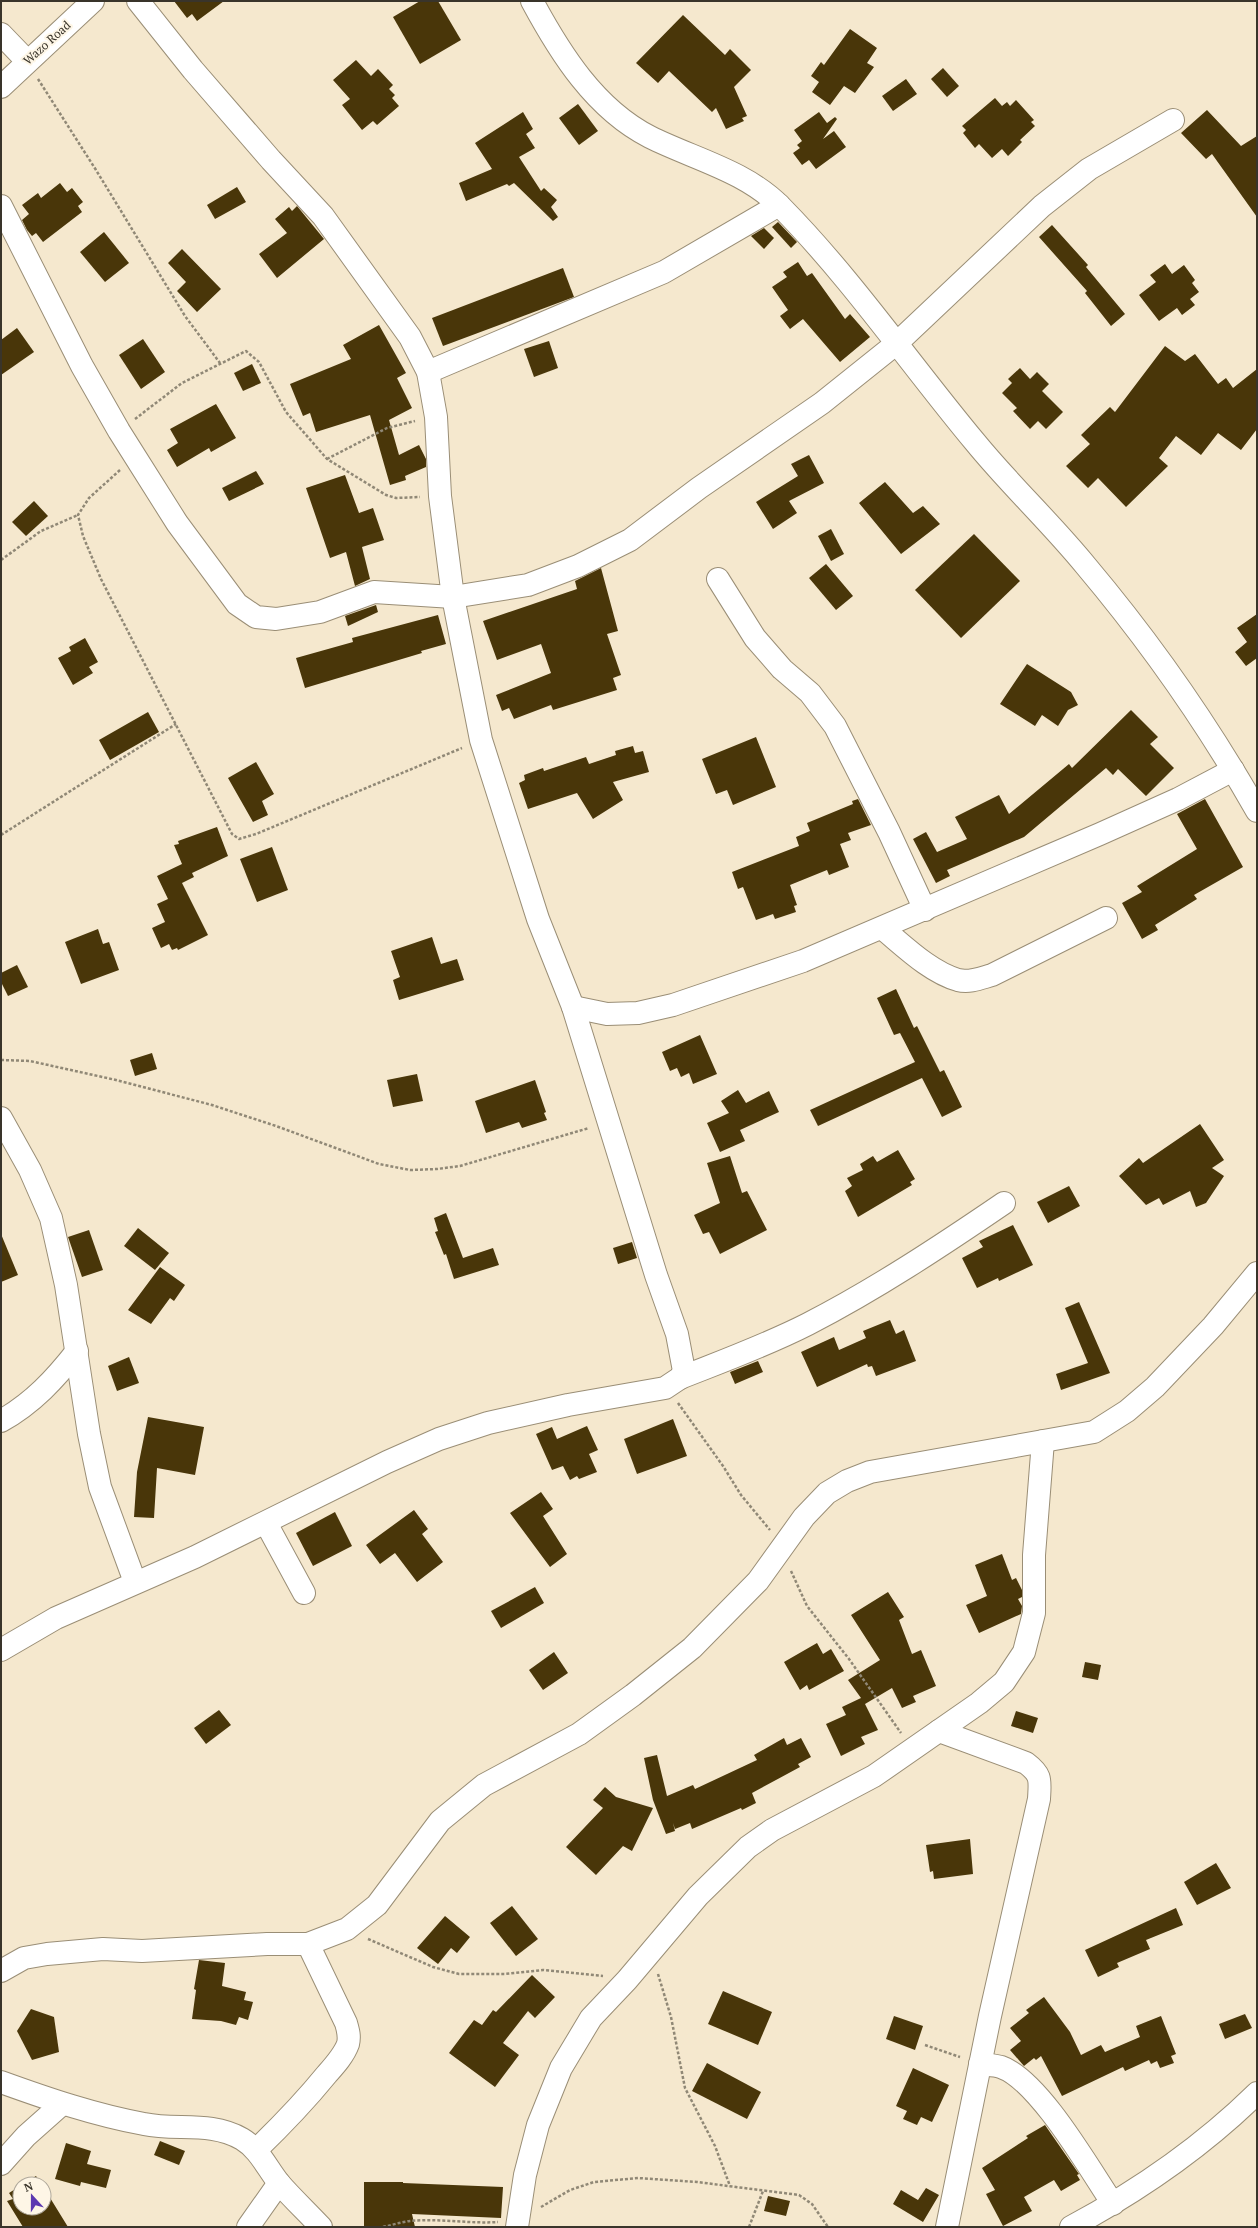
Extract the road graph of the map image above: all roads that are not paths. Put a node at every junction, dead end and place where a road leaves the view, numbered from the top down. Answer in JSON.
{"nodes":[{"id":1,"x":93,"y":1,"type":"edge"},
{"id":2,"x":138,"y":1,"type":"edge"},
{"id":3,"x":532,"y":1,"type":"edge"},
{"id":4,"x":1,"y":34,"type":"edge"},
{"id":5,"x":27,"y":62,"type":"junction"},
{"id":6,"x":1,"y":86,"type":"edge"},
{"id":7,"x":1173,"y":120,"type":"dead end"},
{"id":8,"x":779,"y":205,"type":"junction"},
{"id":9,"x":1,"y":206,"type":"edge"},
{"id":10,"x":897,"y":343,"type":"junction"},
{"id":11,"x":428,"y":372,"type":"junction"},
{"id":12,"x":718,"y":579,"type":"dead end"},
{"id":13,"x":453,"y":597,"type":"junction"},
{"id":14,"x":1233,"y":770,"type":"junction"},
{"id":15,"x":1257,"y":811,"type":"edge"},
{"id":16,"x":925,"y":910,"type":"junction"},
{"id":17,"x":1106,"y":918,"type":"dead end"},
{"id":18,"x":882,"y":928,"type":"junction"},
{"id":19,"x":574,"y":1007,"type":"junction"},
{"id":20,"x":1,"y":1118,"type":"edge"},
{"id":21,"x":1004,"y":1203,"type":"dead end"},
{"id":22,"x":1257,"y":1273,"type":"edge"},
{"id":23,"x":77,"y":1351,"type":"junction"},
{"id":24,"x":672,"y":1383,"type":"junction"},
{"id":25,"x":1,"y":1421,"type":"edge"},
{"id":26,"x":1043,"y":1441,"type":"junction"},
{"id":27,"x":266,"y":1523,"type":"junction"},
{"id":28,"x":135,"y":1582,"type":"junction"},
{"id":29,"x":304,"y":1593,"type":"dead end"},
{"id":30,"x":1,"y":1650,"type":"edge"},
{"id":31,"x":939,"y":1731,"type":"junction"},
{"id":32,"x":308,"y":1944,"type":"junction"},
{"id":33,"x":1,"y":1971,"type":"edge"},
{"id":34,"x":980,"y":2064,"type":"junction"},
{"id":35,"x":1,"y":2082,"type":"edge"},
{"id":36,"x":1257,"y":2094,"type":"edge"},
{"id":37,"x":62,"y":2104,"type":"junction"},
{"id":38,"x":256,"y":2150,"type":"junction"},
{"id":39,"x":1,"y":2164,"type":"edge"},
{"id":40,"x":279,"y":2183,"type":"junction"},
{"id":41,"x":1113,"y":2204,"type":"junction"},
{"id":42,"x":517,"y":2224,"type":"edge"},
{"id":43,"x":248,"y":2227,"type":"edge"},
{"id":44,"x":321,"y":2227,"type":"edge"},
{"id":45,"x":947,"y":2227,"type":"edge"},
{"id":46,"x":1071,"y":2227,"type":"edge"}],
"edges":[{"from":1,"to":5,"type":"street","name":"Wazo Road"},
{"from":2,"to":11,"type":"street"},
{"from":3,"to":8,"type":"street"},
{"from":4,"to":5,"type":"street"},
{"from":5,"to":6,"type":"street","name":"Wazo Road"},
{"from":7,"to":10,"type":"street"},
{"from":8,"to":10,"type":"street"},
{"from":8,"to":11,"type":"street"},
{"from":9,"to":13,"type":"street"},
{"from":10,"to":13,"type":"street"},
{"from":10,"to":14,"type":"street"},
{"from":11,"to":13,"type":"street"},
{"from":12,"to":16,"type":"street"},
{"from":13,"to":19,"type":"street"},
{"from":14,"to":15,"type":"street"},
{"from":14,"to":16,"type":"street"},
{"from":16,"to":18,"type":"street"},
{"from":17,"to":18,"type":"street"},
{"from":18,"to":19,"type":"street"},
{"from":19,"to":24,"type":"street"},
{"from":20,"to":23,"type":"street"},
{"from":21,"to":24,"type":"street"},
{"from":22,"to":26,"type":"street"},
{"from":23,"to":25,"type":"street"},
{"from":23,"to":28,"type":"street"},
{"from":24,"to":27,"type":"street"},
{"from":26,"to":31,"type":"street"},
{"from":26,"to":32,"type":"street"},
{"from":27,"to":28,"type":"street"},
{"from":27,"to":29,"type":"street"},
{"from":28,"to":30,"type":"street"},
{"from":31,"to":34,"type":"street"},
{"from":31,"to":42,"type":"street"},
{"from":32,"to":33,"type":"street"},
{"from":32,"to":38,"type":"street"},
{"from":34,"to":41,"type":"street"},
{"from":34,"to":45,"type":"street"},
{"from":35,"to":37,"type":"street"},
{"from":36,"to":41,"type":"street"},
{"from":37,"to":38,"type":"street"},
{"from":37,"to":39,"type":"street"},
{"from":38,"to":40,"type":"street"},
{"from":40,"to":43,"type":"street"},
{"from":40,"to":44,"type":"street"},
{"from":41,"to":46,"type":"street"}]}
